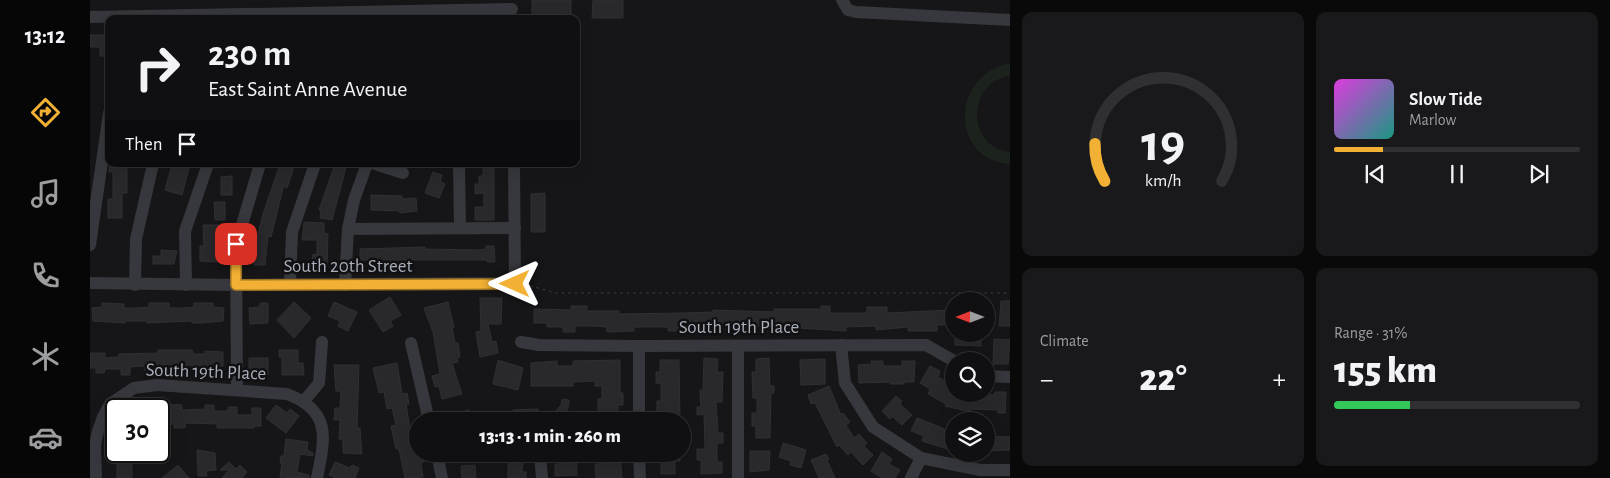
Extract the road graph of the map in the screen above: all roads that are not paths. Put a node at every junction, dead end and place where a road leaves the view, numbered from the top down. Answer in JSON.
{"nodes":[{"id":1,"x":293,"y":0,"type":"edge"},
{"id":2,"x":842,"y":0,"type":"edge"},
{"id":3,"x":512,"y":9,"type":"edge"},
{"id":4,"x":293,"y":15,"type":"edge"},
{"id":5,"x":409,"y":15,"type":"edge"},
{"id":6,"x":457,"y":15,"type":"edge"},
{"id":7,"x":90,"y":17,"type":"edge"},
{"id":8,"x":105,"y":17,"type":"edge"},
{"id":9,"x":1010,"y":20,"type":"edge"},
{"id":10,"x":105,"y":141,"type":"edge"},
{"id":11,"x":152,"y":167,"type":"edge"},
{"id":12,"x":207,"y":167,"type":"edge"},
{"id":13,"x":259,"y":167,"type":"edge"},
{"id":14,"x":314,"y":167,"type":"edge"},
{"id":15,"x":366,"y":167,"type":"edge"},
{"id":16,"x":384,"y":167,"type":"edge"},
{"id":17,"x":459,"y":167,"type":"edge"},
{"id":18,"x":514,"y":167,"type":"edge"},
{"id":19,"x":403,"y":173,"type":"dead end"},
{"id":20,"x":460,"y":228,"type":"junction"},
{"id":21,"x":515,"y":228,"type":"junction"},
{"id":22,"x":348,"y":229,"type":"junction"},
{"id":23,"x":90,"y":245,"type":"edge"},
{"id":24,"x":90,"y":283,"type":"edge"},
{"id":25,"x":290,"y":284,"type":"junction"},
{"id":26,"x":135,"y":285,"type":"junction"},
{"id":27,"x":186,"y":285,"type":"junction"},
{"id":28,"x":236,"y":285,"type":"junction"},
{"id":29,"x":345,"y":285,"type":"junction"},
{"id":30,"x":322,"y":342,"type":"dead end"},
{"id":31,"x":521,"y":342,"type":"dead end"},
{"id":32,"x":411,"y":343,"type":"dead end"},
{"id":33,"x":639,"y":346,"type":"junction"},
{"id":34,"x":738,"y":346,"type":"junction"},
{"id":35,"x":841,"y":346,"type":"junction"},
{"id":36,"x":945,"y":356,"type":"edge"},
{"id":37,"x":995,"y":376,"type":"edge"},
{"id":38,"x":1010,"y":377,"type":"edge"},
{"id":39,"x":237,"y":390,"type":"junction"},
{"id":40,"x":304,"y":401,"type":"junction"},
{"id":41,"x":427,"y":412,"type":"edge"},
{"id":42,"x":639,"y":412,"type":"edge"},
{"id":43,"x":921,"y":458,"type":"junction"},
{"id":44,"x":441,"y":462,"type":"edge"},
{"id":45,"x":541,"y":462,"type":"edge"},
{"id":46,"x":640,"y":462,"type":"edge"},
{"id":47,"x":1010,"y":470,"type":"edge"},
{"id":48,"x":96,"y":478,"type":"edge"},
{"id":49,"x":317,"y":478,"type":"edge"},
{"id":50,"x":442,"y":478,"type":"edge"},
{"id":51,"x":542,"y":478,"type":"edge"},
{"id":52,"x":640,"y":478,"type":"edge"},
{"id":53,"x":738,"y":478,"type":"edge"},
{"id":54,"x":911,"y":478,"type":"edge"}],
"edges":[{"from":1,"to":4,"type":"street"},
{"from":2,"to":9,"type":"street"},
{"from":3,"to":6,"type":"street"},
{"from":5,"to":6,"type":"street"},
{"from":7,"to":8,"type":"street"},
{"from":10,"to":23,"type":"street"},
{"from":11,"to":26,"type":"street"},
{"from":12,"to":27,"type":"street"},
{"from":13,"to":28,"type":"street"},
{"from":14,"to":25,"type":"street"},
{"from":15,"to":22,"type":"street"},
{"from":16,"to":19,"type":"street"},
{"from":17,"to":20,"type":"street"},
{"from":18,"to":21,"type":"street"},
{"from":20,"to":21,"type":"street"},
{"from":20,"to":22,"type":"street"},
{"from":21,"to":29,"type":"street","name":"South 20th Street"},
{"from":22,"to":29,"type":"street"},
{"from":24,"to":26,"type":"street","name":"South 20th Street"},
{"from":25,"to":28,"type":"street","name":"South 20th Street"},
{"from":25,"to":29,"type":"street","name":"South 20th Street"},
{"from":26,"to":27,"type":"street","name":"South 20th Street"},
{"from":27,"to":28,"type":"street","name":"South 20th Street"},
{"from":28,"to":39,"type":"street"},
{"from":30,"to":40,"type":"street"},
{"from":31,"to":33,"type":"street","name":"South 19th Place"},
{"from":32,"to":41,"type":"street"},
{"from":33,"to":34,"type":"street","name":"South 19th Place"},
{"from":33,"to":42,"type":"street"},
{"from":34,"to":35,"type":"street","name":"South 19th Place"},
{"from":34,"to":53,"type":"street"},
{"from":35,"to":36,"type":"street","name":"South 19th Place"},
{"from":35,"to":43,"type":"street"},
{"from":37,"to":38,"type":"street"},
{"from":39,"to":40,"type":"street","name":"South 19th Place"},
{"from":39,"to":48,"type":"street","name":"South 19th Place"},
{"from":40,"to":49,"type":"street"},
{"from":43,"to":47,"type":"street"},
{"from":43,"to":54,"type":"street"},
{"from":44,"to":50,"type":"street"},
{"from":45,"to":51,"type":"street"},
{"from":46,"to":52,"type":"street"}]}
